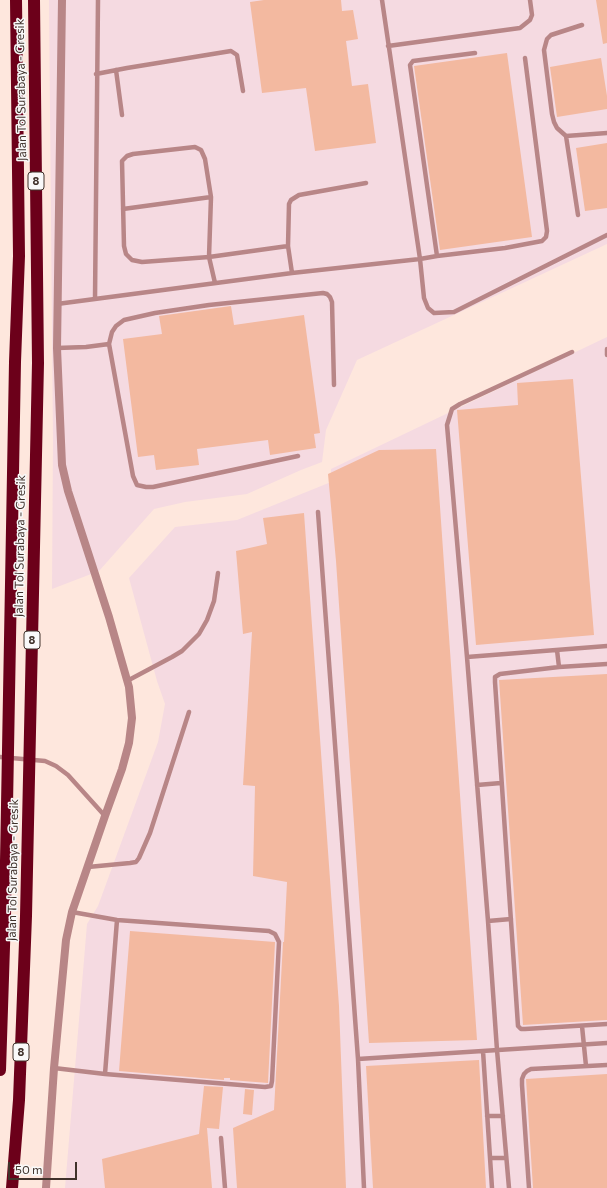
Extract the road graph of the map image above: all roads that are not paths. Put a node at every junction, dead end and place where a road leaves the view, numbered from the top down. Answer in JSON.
{"nodes":[{"id":1,"x":16,"y":0,"type":"edge"},
{"id":2,"x":34,"y":0,"type":"edge"},
{"id":3,"x":62,"y":0,"type":"edge"},
{"id":4,"x":98,"y":0,"type":"edge"},
{"id":5,"x":382,"y":0,"type":"edge"},
{"id":6,"x":530,"y":0,"type":"edge"},
{"id":7,"x":582,"y":25,"type":"dead end"},
{"id":8,"x":388,"y":46,"type":"junction"},
{"id":9,"x":476,"y":53,"type":"dead end"},
{"id":10,"x":525,"y":58,"type":"dead end"},
{"id":11,"x":116,"y":70,"type":"junction"},
{"id":12,"x":96,"y":74,"type":"junction"},
{"id":13,"x":243,"y":91,"type":"dead end"},
{"id":14,"x":122,"y":115,"type":"dead end"},
{"id":15,"x":607,"y":133,"type":"edge"},
{"id":16,"x":566,"y":136,"type":"junction"},
{"id":17,"x":366,"y":183,"type":"dead end"},
{"id":18,"x":211,"y":197,"type":"junction"},
{"id":19,"x":124,"y":209,"type":"junction"},
{"id":20,"x":578,"y":215,"type":"dead end"},
{"id":21,"x":607,"y":234,"type":"edge"},
{"id":22,"x":288,"y":246,"type":"junction"},
{"id":23,"x":437,"y":256,"type":"junction"},
{"id":24,"x":209,"y":257,"type":"junction"},
{"id":25,"x":420,"y":259,"type":"junction"},
{"id":26,"x":292,"y":273,"type":"junction"},
{"id":27,"x":215,"y":283,"type":"junction"},
{"id":28,"x":95,"y":299,"type":"junction"},
{"id":29,"x":57,"y":304,"type":"junction"},
{"id":30,"x":109,"y":344,"type":"junction"},
{"id":31,"x":57,"y":348,"type":"junction"},
{"id":32,"x":607,"y":349,"type":"edge"},
{"id":33,"x":572,"y":352,"type":"dead end"},
{"id":34,"x":607,"y":355,"type":"edge"},
{"id":35,"x":334,"y":385,"type":"dead end"},
{"id":36,"x":298,"y":456,"type":"dead end"},
{"id":37,"x":318,"y":512,"type":"dead end"},
{"id":38,"x":218,"y":573,"type":"dead end"},
{"id":39,"x":607,"y":646,"type":"edge"},
{"id":40,"x":557,"y":650,"type":"junction"},
{"id":41,"x":467,"y":657,"type":"junction"},
{"id":42,"x":607,"y":664,"type":"edge"},
{"id":43,"x":559,"y":667,"type":"junction"},
{"id":44,"x":127,"y":681,"type":"junction"},
{"id":45,"x":189,"y":712,"type":"dead end"},
{"id":46,"x":0,"y":757,"type":"edge"},
{"id":47,"x":501,"y":783,"type":"junction"},
{"id":48,"x":477,"y":785,"type":"junction"},
{"id":49,"x":105,"y":816,"type":"junction"},
{"id":50,"x":88,"y":866,"type":"junction"},
{"id":51,"x":72,"y":912,"type":"junction"},
{"id":52,"x":511,"y":919,"type":"junction"},
{"id":53,"x":117,"y":920,"type":"junction"},
{"id":54,"x":488,"y":921,"type":"junction"},
{"id":55,"x":607,"y":1024,"type":"edge"},
{"id":56,"x":582,"y":1026,"type":"junction"},
{"id":57,"x":607,"y":1043,"type":"edge"},
{"id":58,"x":584,"y":1044,"type":"junction"},
{"id":59,"x":497,"y":1050,"type":"junction"},
{"id":60,"x":483,"y":1051,"type":"junction"},
{"id":61,"x":358,"y":1059,"type":"junction"},
{"id":62,"x":607,"y":1065,"type":"edge"},
{"id":63,"x":586,"y":1066,"type":"junction"},
{"id":64,"x":54,"y":1068,"type":"junction"},
{"id":65,"x":0,"y":1070,"type":"edge"},
{"id":66,"x":105,"y":1074,"type":"junction"},
{"id":67,"x":488,"y":1116,"type":"junction"},
{"id":68,"x":503,"y":1116,"type":"junction"},
{"id":69,"x":221,"y":1138,"type":"dead end"},
{"id":70,"x":490,"y":1158,"type":"junction"},
{"id":71,"x":506,"y":1158,"type":"junction"},
{"id":72,"x":12,"y":1188,"type":"edge"},
{"id":73,"x":46,"y":1188,"type":"edge"},
{"id":74,"x":226,"y":1188,"type":"edge"},
{"id":75,"x":364,"y":1188,"type":"edge"},
{"id":76,"x":492,"y":1188,"type":"edge"},
{"id":77,"x":508,"y":1188,"type":"edge"},
{"id":78,"x":529,"y":1188,"type":"edge"}],
"edges":[{"from":1,"to":65,"type":"highway","name":"Jalan Tol Surabaya - Gresik","number":"8"},
{"from":2,"to":72,"type":"highway","name":"Jalan Tol Surabaya - Gresik","number":"8"},
{"from":3,"to":29,"type":"street"},
{"from":4,"to":12,"type":"lane"},
{"from":5,"to":8,"type":"lane"},
{"from":6,"to":8,"type":"lane"},
{"from":7,"to":16,"type":"lane"},
{"from":8,"to":25,"type":"lane"},
{"from":9,"to":23,"type":"lane"},
{"from":10,"to":23,"type":"lane"},
{"from":11,"to":12,"type":"lane"},
{"from":11,"to":13,"type":"lane"},
{"from":11,"to":14,"type":"lane"},
{"from":12,"to":28,"type":"lane"},
{"from":15,"to":16,"type":"lane"},
{"from":16,"to":20,"type":"lane"},
{"from":17,"to":22,"type":"lane"},
{"from":18,"to":19,"type":"lane"},
{"from":18,"to":19,"type":"lane"},
{"from":18,"to":24,"type":"lane"},
{"from":19,"to":24,"type":"lane"},
{"from":21,"to":25,"type":"lane"},
{"from":22,"to":24,"type":"lane"},
{"from":22,"to":26,"type":"lane"},
{"from":23,"to":25,"type":"lane"},
{"from":24,"to":27,"type":"lane"},
{"from":25,"to":26,"type":"lane"},
{"from":26,"to":27,"type":"lane"},
{"from":27,"to":28,"type":"lane"},
{"from":28,"to":29,"type":"lane"},
{"from":29,"to":31,"type":"street"},
{"from":30,"to":31,"type":"lane"},
{"from":30,"to":35,"type":"lane"},
{"from":30,"to":36,"type":"lane"},
{"from":31,"to":44,"type":"street"},
{"from":32,"to":34,"type":"lane"},
{"from":33,"to":41,"type":"lane"},
{"from":37,"to":61,"type":"lane"},
{"from":38,"to":44,"type":"lane"},
{"from":39,"to":40,"type":"lane"},
{"from":40,"to":41,"type":"lane"},
{"from":40,"to":43,"type":"lane"},
{"from":41,"to":48,"type":"lane"},
{"from":42,"to":43,"type":"lane"},
{"from":43,"to":47,"type":"lane"},
{"from":44,"to":49,"type":"street"},
{"from":45,"to":50,"type":"lane"},
{"from":46,"to":49,"type":"lane"},
{"from":47,"to":48,"type":"lane"},
{"from":47,"to":52,"type":"lane"},
{"from":48,"to":54,"type":"lane"},
{"from":49,"to":50,"type":"street"},
{"from":50,"to":51,"type":"street"},
{"from":51,"to":53,"type":"lane"},
{"from":51,"to":64,"type":"street"},
{"from":52,"to":54,"type":"lane"},
{"from":52,"to":56,"type":"lane"},
{"from":53,"to":66,"type":"lane"},
{"from":53,"to":66,"type":"lane"},
{"from":54,"to":59,"type":"lane"},
{"from":55,"to":56,"type":"lane"},
{"from":56,"to":58,"type":"lane"},
{"from":57,"to":58,"type":"lane"},
{"from":58,"to":59,"type":"lane"},
{"from":58,"to":63,"type":"lane"},
{"from":59,"to":60,"type":"lane"},
{"from":59,"to":68,"type":"lane"},
{"from":60,"to":61,"type":"lane"},
{"from":60,"to":67,"type":"lane"},
{"from":61,"to":75,"type":"lane"},
{"from":62,"to":63,"type":"lane"},
{"from":63,"to":78,"type":"lane"},
{"from":64,"to":66,"type":"lane"},
{"from":64,"to":73,"type":"street"},
{"from":67,"to":68,"type":"lane"},
{"from":67,"to":70,"type":"lane"},
{"from":68,"to":71,"type":"lane"},
{"from":69,"to":74,"type":"lane"},
{"from":70,"to":71,"type":"lane"},
{"from":70,"to":76,"type":"lane"},
{"from":71,"to":77,"type":"lane"}]}
